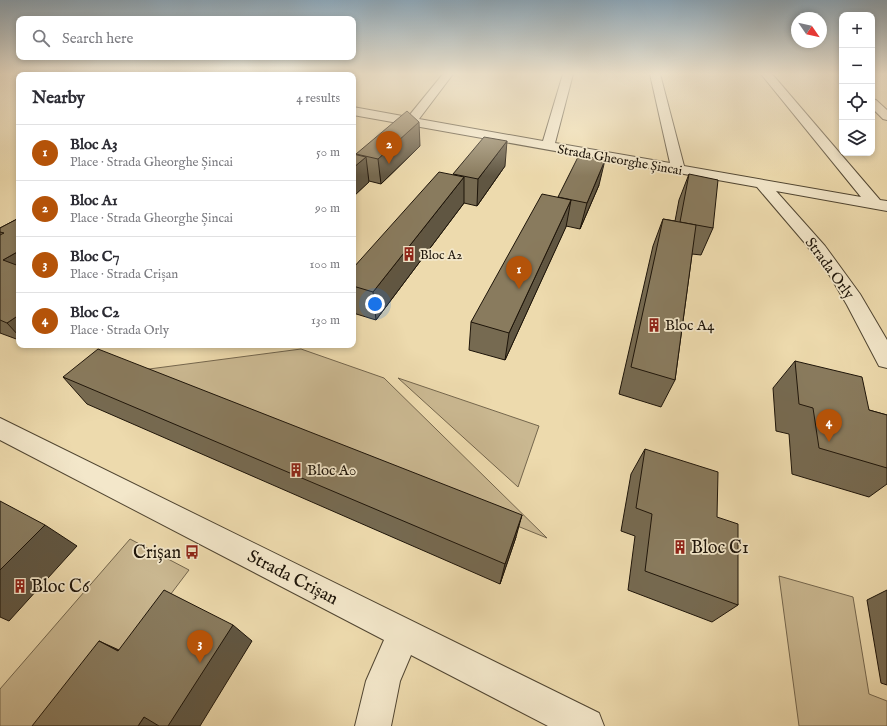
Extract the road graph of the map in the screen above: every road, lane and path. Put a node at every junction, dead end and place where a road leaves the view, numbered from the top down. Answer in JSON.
{"nodes":[{"id":1,"x":421,"y":108,"type":"edge"},
{"id":2,"x":559,"y":108,"type":"edge"},
{"id":3,"x":663,"y":108,"type":"edge"},
{"id":4,"x":796,"y":108,"type":"edge"},
{"id":5,"x":878,"y":108,"type":"edge"},
{"id":6,"x":356,"y":112,"type":"edge"},
{"id":7,"x":887,"y":116,"type":"edge"},
{"id":8,"x":411,"y":121,"type":"junction"},
{"id":9,"x":548,"y":146,"type":"junction"},
{"id":10,"x":678,"y":169,"type":"junction"},
{"id":11,"x":762,"y":184,"type":"junction"},
{"id":12,"x":881,"y":205,"type":"edge"},
{"id":13,"x":887,"y":360,"type":"edge"},
{"id":14,"x":0,"y":428,"type":"edge"},
{"id":15,"x":404,"y":633,"type":"junction"},
{"id":16,"x":373,"y":726,"type":"edge"},
{"id":17,"x":586,"y":726,"type":"edge"}],
"edges":[{"from":1,"to":8,"type":"street"},
{"from":2,"to":9,"type":"street"},
{"from":3,"to":10,"type":"street"},
{"from":4,"to":12,"type":"street"},
{"from":5,"to":7,"type":"street"},
{"from":6,"to":8,"type":"street","name":"Strada Gheorghe Șincai"},
{"from":8,"to":9,"type":"street","name":"Strada Gheorghe Șincai"},
{"from":9,"to":10,"type":"street","name":"Strada Gheorghe Șincai"},
{"from":10,"to":11,"type":"street","name":"Strada Gheorghe Șincai"},
{"from":11,"to":12,"type":"street","name":"Strada Gheorghe Șincai"},
{"from":11,"to":13,"type":"street","name":"Strada Orly"},
{"from":14,"to":15,"type":"street","name":"Strada Crișan"},
{"from":15,"to":16,"type":"street"},
{"from":15,"to":17,"type":"street","name":"Strada Crișan"}]}
